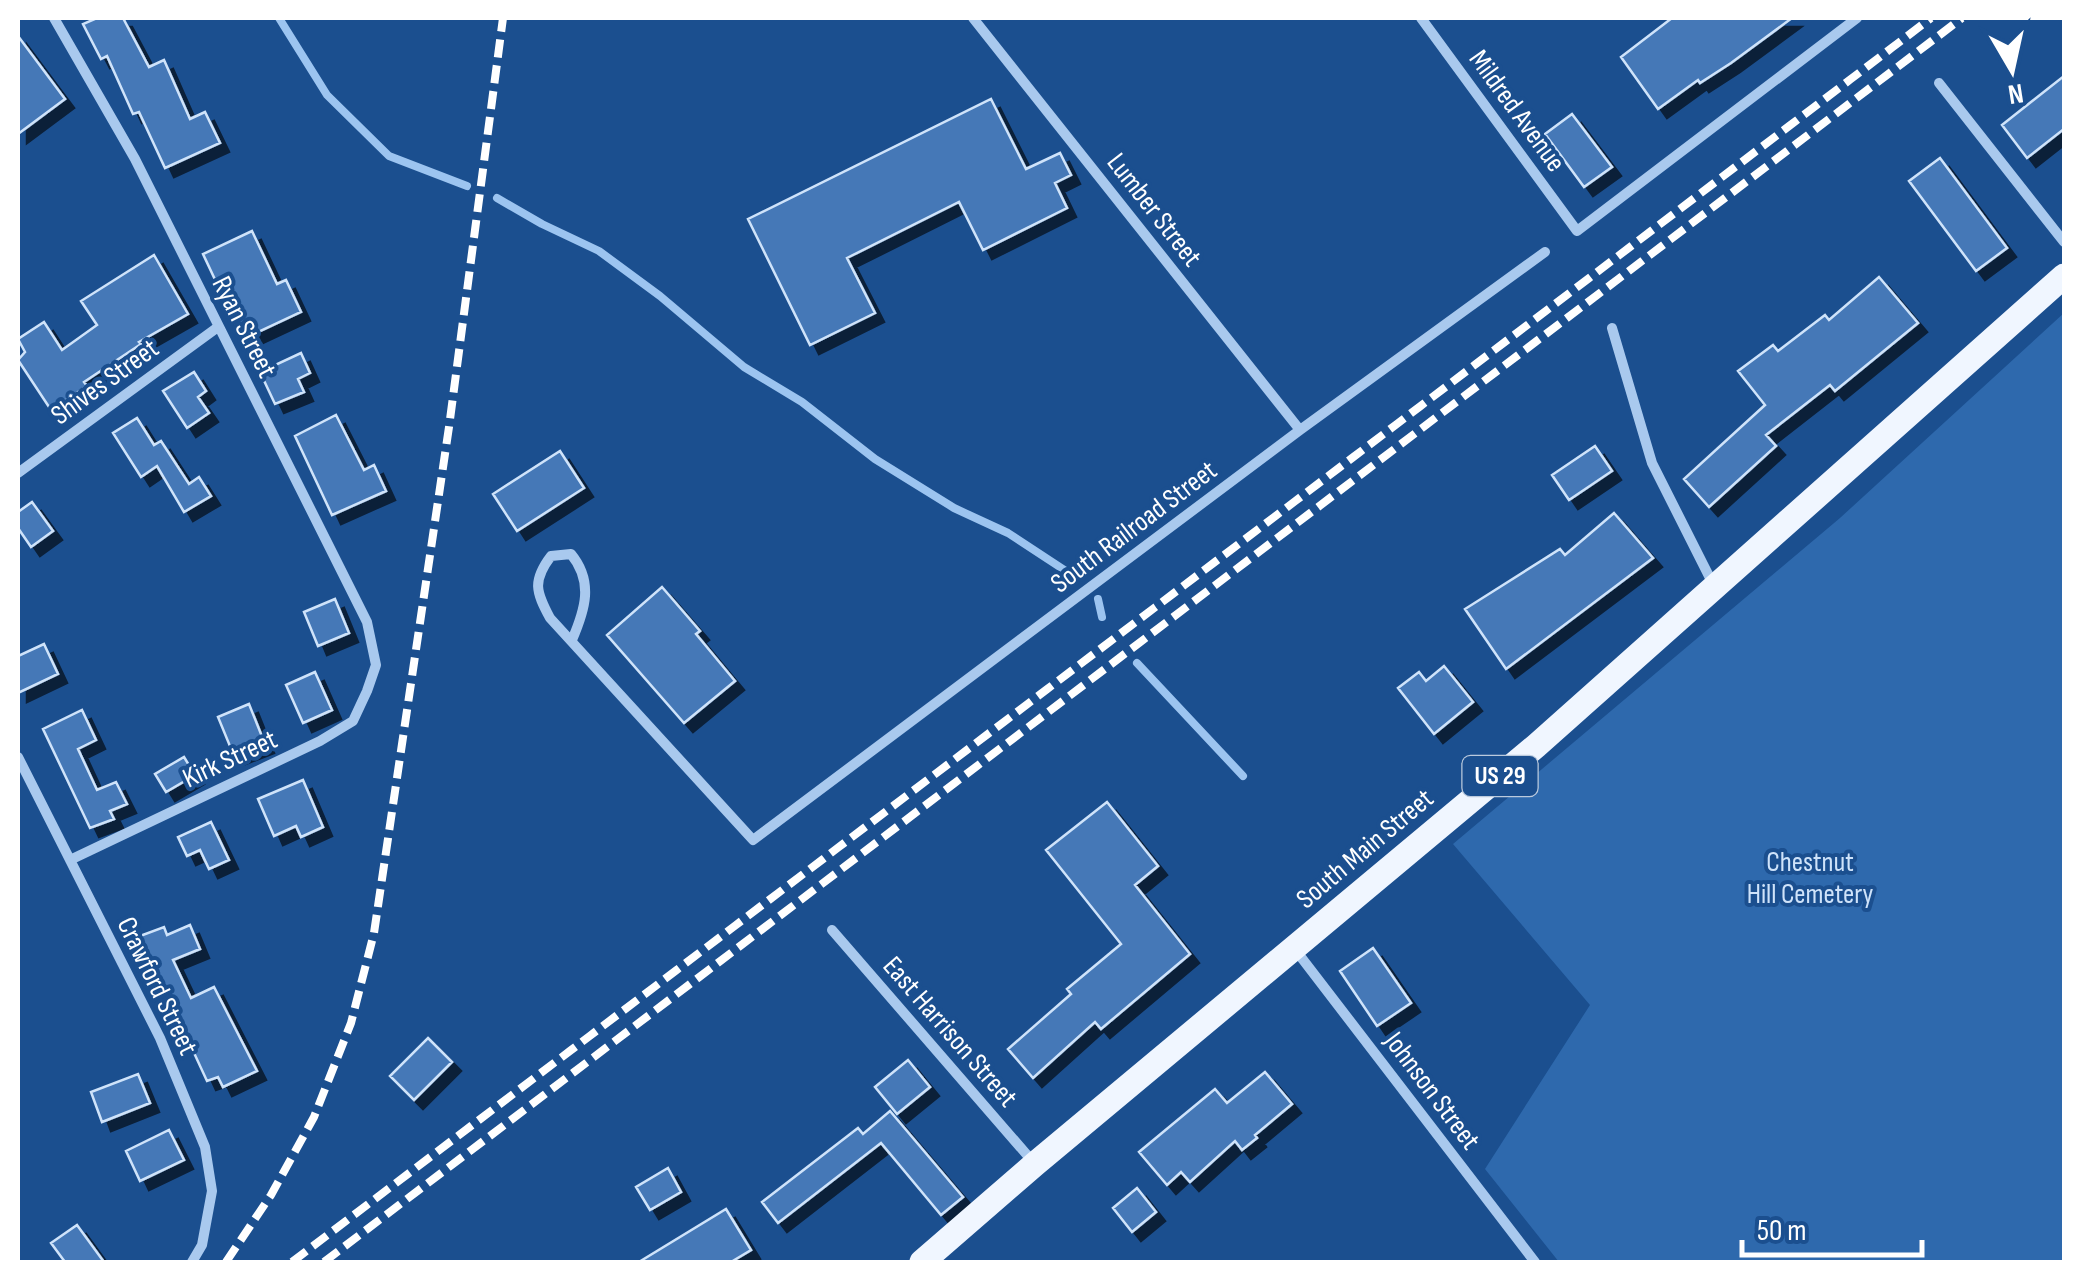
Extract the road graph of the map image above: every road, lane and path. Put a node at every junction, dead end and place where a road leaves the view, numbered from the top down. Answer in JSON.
{"nodes":[{"id":1,"x":54,"y":18,"type":"edge"},
{"id":2,"x":973,"y":18,"type":"edge"},
{"id":3,"x":1421,"y":18,"type":"edge"},
{"id":4,"x":1857,"y":18,"type":"edge"},
{"id":5,"x":1939,"y":84,"type":"dead end"},
{"id":6,"x":2064,"y":242,"type":"edge"},
{"id":7,"x":1544,"y":252,"type":"dead end"},
{"id":8,"x":2064,"y":276,"type":"edge"},
{"id":9,"x":218,"y":327,"type":"junction"},
{"id":10,"x":1612,"y":328,"type":"dead end"},
{"id":11,"x":1300,"y":430,"type":"junction"},
{"id":12,"x":18,"y":473,"type":"edge"},
{"id":13,"x":1714,"y":586,"type":"junction"},
{"id":14,"x":572,"y":640,"type":"junction"},
{"id":15,"x":376,"y":665,"type":"joint"},
{"id":16,"x":18,"y":757,"type":"edge"},
{"id":17,"x":70,"y":860,"type":"junction"},
{"id":18,"x":832,"y":930,"type":"dead end"},
{"id":19,"x":1293,"y":947,"type":"junction"},
{"id":20,"x":1035,"y":1164,"type":"junction"},
{"id":21,"x":192,"y":1262,"type":"edge"},
{"id":22,"x":922,"y":1262,"type":"edge"},
{"id":23,"x":1535,"y":1262,"type":"edge"}],
"edges":[{"from":1,"to":9,"type":"street","name":"Ryan Street"},
{"from":2,"to":11,"type":"street","name":"Lumber Street"},
{"from":3,"to":4,"type":"street","name":"Mildred Avenue"},
{"from":5,"to":6,"type":"street"},
{"from":7,"to":11,"type":"street","name":"South Railroad Street"},
{"from":8,"to":13,"type":"main road","name":"South Main Street","number":"US 29"},
{"from":9,"to":12,"type":"street","name":"Shives Street"},
{"from":9,"to":15,"type":"street","name":"Ryan Street"},
{"from":10,"to":13,"type":"street"},
{"from":11,"to":14,"type":"street","name":"South Railroad Street"},
{"from":13,"to":19,"type":"main road","name":"South Main Street","number":"US 29"},
{"from":14,"to":14,"type":"street"},
{"from":15,"to":17,"type":"street","name":"Kirk Street"},
{"from":16,"to":17,"type":"street","name":"Crawford Street"},
{"from":17,"to":21,"type":"street","name":"Crawford Street"},
{"from":18,"to":20,"type":"street","name":"East Harrison Street"},
{"from":19,"to":20,"type":"main road","name":"South Main Street","number":"US 29"},
{"from":19,"to":23,"type":"street","name":"Johnson Street"},
{"from":20,"to":22,"type":"main road","name":"South Main Street","number":"US 29"}]}
